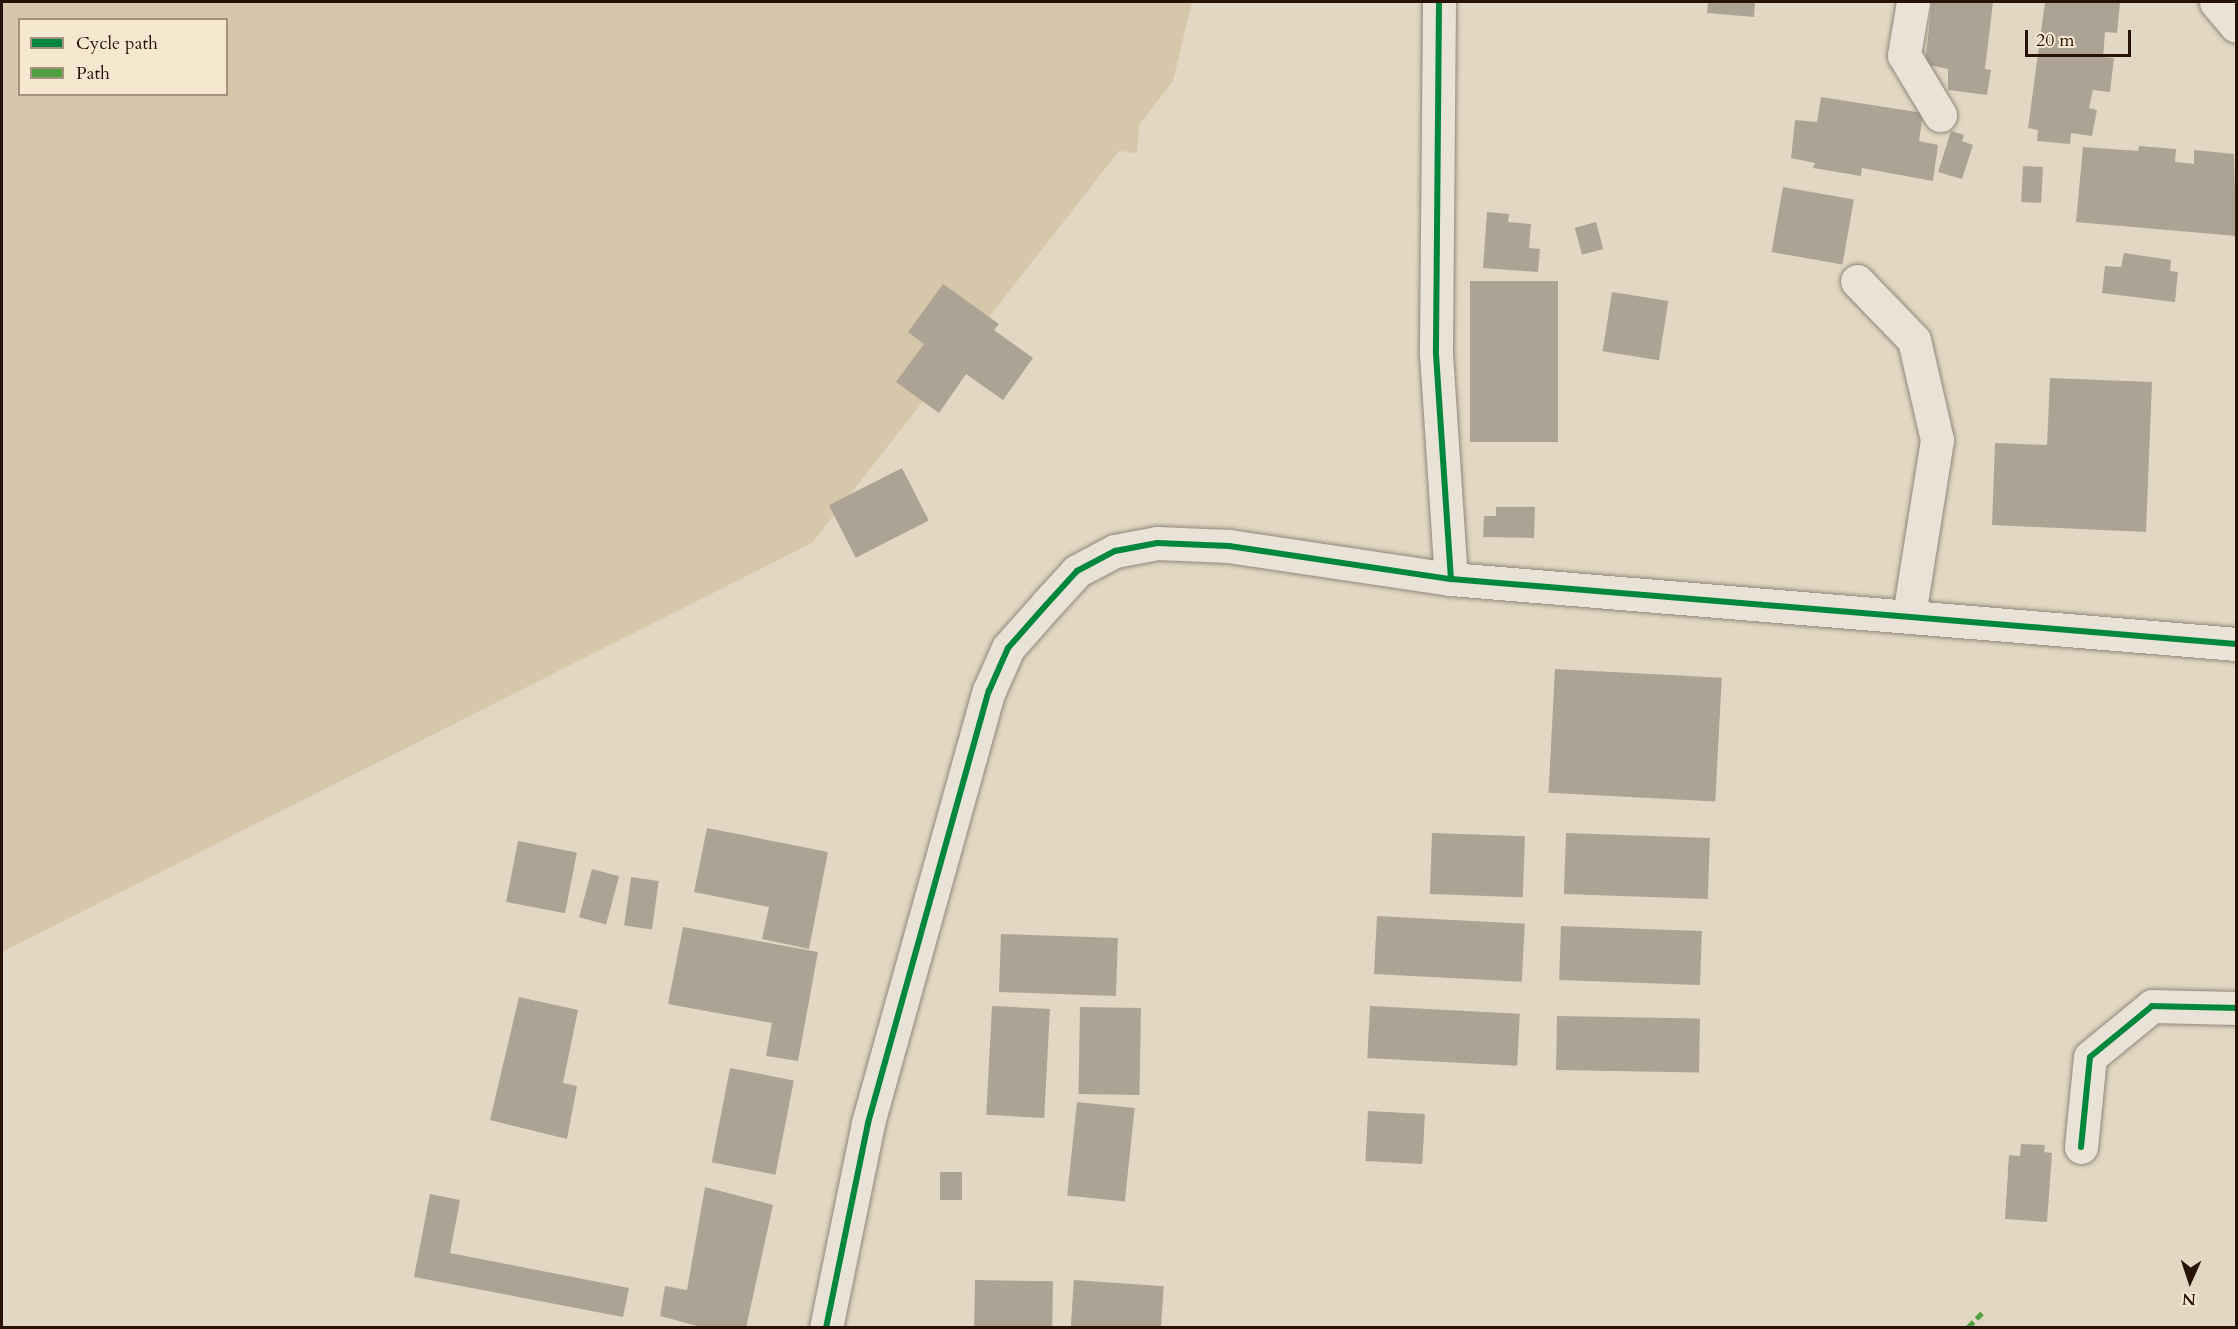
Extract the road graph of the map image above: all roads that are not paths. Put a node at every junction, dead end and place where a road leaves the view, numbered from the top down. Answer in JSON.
{"nodes":[{"id":1,"x":1439,"y":2,"type":"edge"},
{"id":2,"x":1913,"y":2,"type":"edge"},
{"id":3,"x":2216,"y":2,"type":"edge"},
{"id":4,"x":2236,"y":26,"type":"edge"},
{"id":5,"x":1940,"y":115,"type":"dead end"},
{"id":6,"x":1857,"y":281,"type":"dead end"},
{"id":7,"x":1451,"y":579,"type":"junction"},
{"id":8,"x":1909,"y":614,"type":"junction"},
{"id":9,"x":2236,"y":644,"type":"edge"},
{"id":10,"x":2236,"y":1008,"type":"edge"},
{"id":11,"x":2081,"y":1147,"type":"dead end"},
{"id":12,"x":826,"y":1328,"type":"edge"}],
"edges":[{"from":1,"to":7,"type":"street"},
{"from":2,"to":5,"type":"street"},
{"from":3,"to":4,"type":"street"},
{"from":6,"to":8,"type":"street"},
{"from":7,"to":8,"type":"street"},
{"from":7,"to":12,"type":"street"},
{"from":8,"to":9,"type":"street"},
{"from":10,"to":11,"type":"street"}]}
